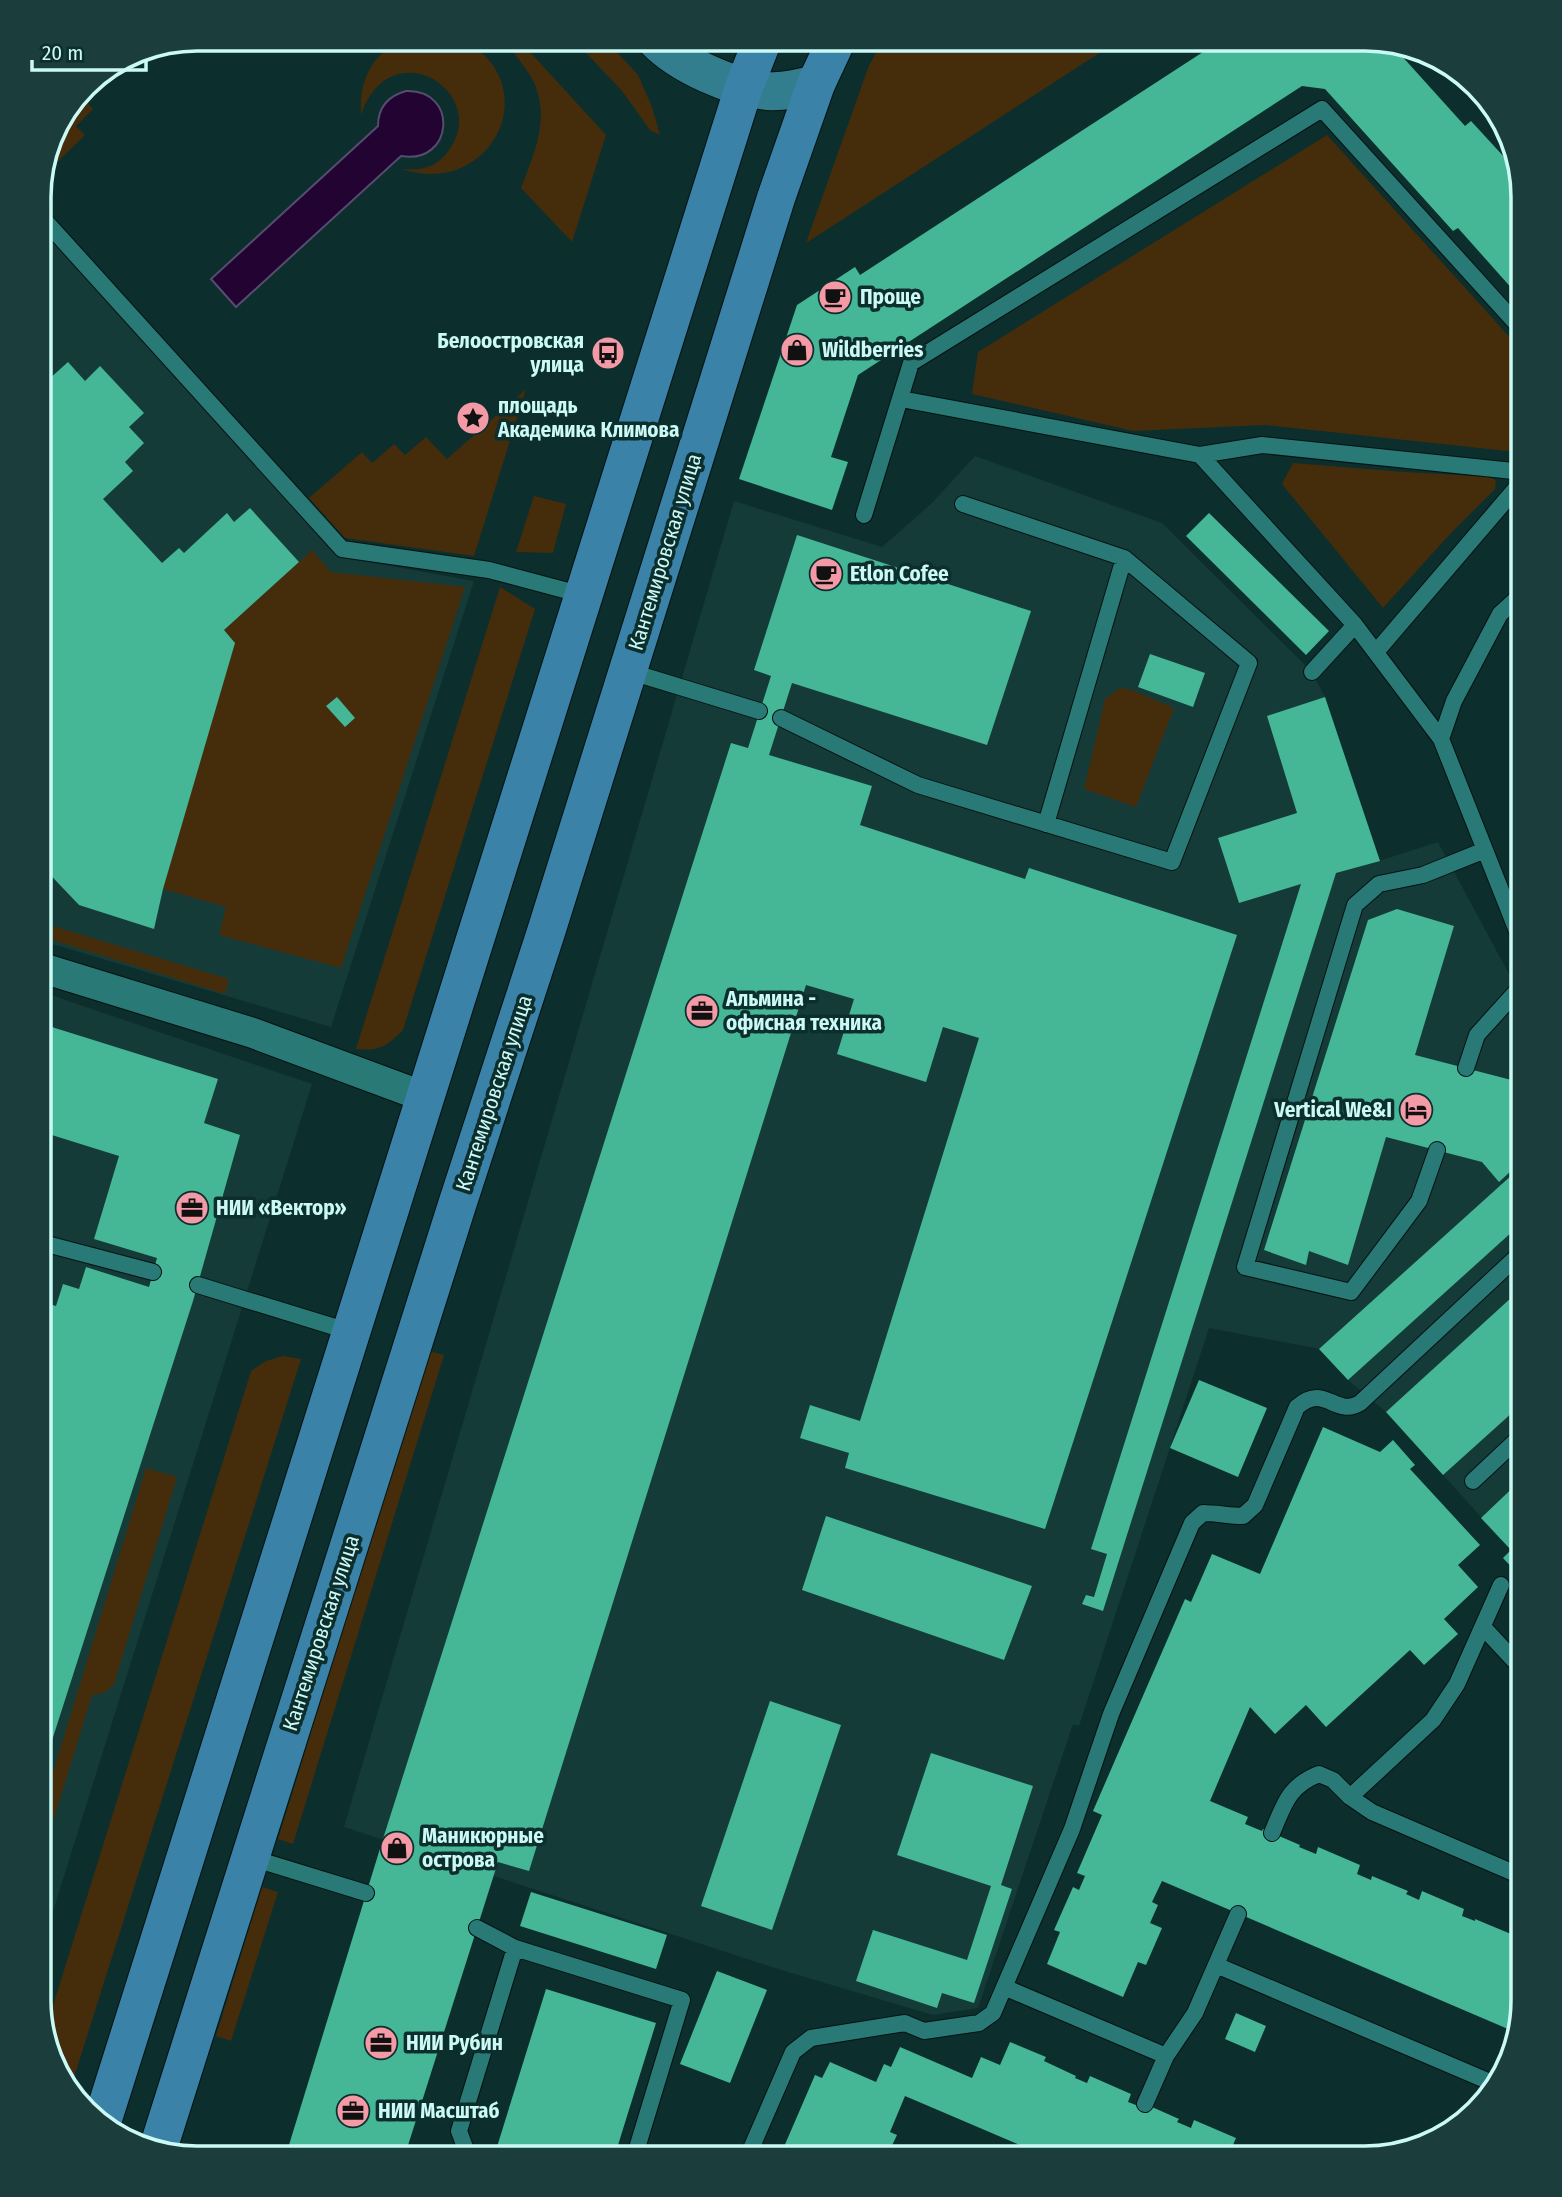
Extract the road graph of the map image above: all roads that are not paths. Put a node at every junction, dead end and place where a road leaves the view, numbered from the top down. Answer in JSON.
{"nodes":[{"id":1,"x":667,"y":51,"type":"edge"},
{"id":2,"x":758,"y":51,"type":"edge"},
{"id":3,"x":831,"y":51,"type":"edge"},
{"id":4,"x":816,"y":84,"type":"junction"},
{"id":5,"x":744,"y":87,"type":"junction"},
{"id":6,"x":51,"y":227,"type":"edge"},
{"id":7,"x":1511,"y":317,"type":"edge"},
{"id":8,"x":901,"y":399,"type":"junction"},
{"id":9,"x":1200,"y":455,"type":"junction"},
{"id":10,"x":1511,"y":471,"type":"edge"},
{"id":11,"x":1511,"y":496,"type":"edge"},
{"id":12,"x":963,"y":504,"type":"dead end"},
{"id":13,"x":864,"y":515,"type":"dead end"},
{"id":14,"x":1124,"y":558,"type":"junction"},
{"id":15,"x":583,"y":595,"type":"junction"},
{"id":16,"x":1511,"y":604,"type":"edge"},
{"id":17,"x":1355,"y":625,"type":"junction"},
{"id":18,"x":1376,"y":652,"type":"junction"},
{"id":19,"x":628,"y":671,"type":"junction"},
{"id":20,"x":1312,"y":672,"type":"dead end"},
{"id":21,"x":759,"y":711,"type":"dead end"},
{"id":22,"x":781,"y":718,"type":"dead end"},
{"id":23,"x":1441,"y":739,"type":"junction"},
{"id":24,"x":1045,"y":824,"type":"junction"},
{"id":25,"x":1485,"y":850,"type":"junction"},
{"id":26,"x":1511,"y":914,"type":"edge"},
{"id":27,"x":51,"y":971,"type":"edge"},
{"id":28,"x":1511,"y":998,"type":"edge"},
{"id":29,"x":1465,"y":1068,"type":"dead end"},
{"id":30,"x":425,"y":1097,"type":"junction"},
{"id":31,"x":1437,"y":1150,"type":"dead end"},
{"id":32,"x":51,"y":1245,"type":"edge"},
{"id":33,"x":1511,"y":1263,"type":"edge"},
{"id":34,"x":153,"y":1272,"type":"dead end"},
{"id":35,"x":198,"y":1285,"type":"dead end"},
{"id":36,"x":351,"y":1332,"type":"junction"},
{"id":37,"x":1511,"y":1446,"type":"edge"},
{"id":38,"x":1473,"y":1481,"type":"dead end"},
{"id":39,"x":1501,"y":1585,"type":"dead end"},
{"id":40,"x":1483,"y":1627,"type":"junction"},
{"id":41,"x":1511,"y":1657,"type":"edge"},
{"id":42,"x":1350,"y":1797,"type":"junction"},
{"id":43,"x":1272,"y":1833,"type":"dead end"},
{"id":44,"x":249,"y":1857,"type":"junction"},
{"id":45,"x":1511,"y":1871,"type":"edge"},
{"id":46,"x":366,"y":1894,"type":"dead end"},
{"id":47,"x":1238,"y":1913,"type":"dead end"},
{"id":48,"x":477,"y":1928,"type":"dead end"},
{"id":49,"x":515,"y":1948,"type":"junction"},
{"id":50,"x":1216,"y":1965,"type":"junction"},
{"id":51,"x":1004,"y":1987,"type":"junction"},
{"id":52,"x":1166,"y":2056,"type":"junction"},
{"id":53,"x":1487,"y":2081,"type":"edge"},
{"id":54,"x":1145,"y":2104,"type":"dead end"},
{"id":55,"x":105,"y":2113,"type":"edge"},
{"id":56,"x":161,"y":2141,"type":"edge"},
{"id":57,"x":464,"y":2146,"type":"edge"},
{"id":58,"x":638,"y":2146,"type":"edge"},
{"id":59,"x":752,"y":2146,"type":"edge"}],
"edges":[{"from":1,"to":5,"type":"main road"},
{"from":2,"to":5,"type":"main road"},
{"from":3,"to":4,"type":"main road","name":"Кантемировская улица"},
{"from":4,"to":5,"type":"main road"},
{"from":4,"to":19,"type":"main road","name":"Кантемировская улица"},
{"from":5,"to":15,"type":"main road"},
{"from":6,"to":15,"type":"lane"},
{"from":7,"to":8,"type":"lane"},
{"from":8,"to":9,"type":"lane"},
{"from":8,"to":13,"type":"lane"},
{"from":9,"to":10,"type":"lane"},
{"from":9,"to":17,"type":"lane"},
{"from":11,"to":18,"type":"lane"},
{"from":12,"to":14,"type":"lane"},
{"from":14,"to":24,"type":"lane"},
{"from":14,"to":24,"type":"lane"},
{"from":15,"to":30,"type":"main road"},
{"from":16,"to":23,"type":"lane"},
{"from":17,"to":18,"type":"lane"},
{"from":17,"to":20,"type":"lane"},
{"from":18,"to":23,"type":"lane"},
{"from":19,"to":21,"type":"lane"},
{"from":19,"to":44,"type":"main road","name":"Кантемировская улица"},
{"from":22,"to":24,"type":"lane"},
{"from":23,"to":25,"type":"lane"},
{"from":25,"to":26,"type":"lane"},
{"from":25,"to":31,"type":"lane"},
{"from":27,"to":30,"type":"street"},
{"from":28,"to":29,"type":"lane"},
{"from":30,"to":36,"type":"main road"},
{"from":32,"to":34,"type":"lane"},
{"from":33,"to":51,"type":"lane"},
{"from":35,"to":36,"type":"lane"},
{"from":36,"to":55,"type":"main road"},
{"from":37,"to":38,"type":"lane"},
{"from":39,"to":40,"type":"lane"},
{"from":40,"to":41,"type":"lane"},
{"from":40,"to":42,"type":"lane"},
{"from":42,"to":43,"type":"lane"},
{"from":42,"to":45,"type":"lane"},
{"from":44,"to":46,"type":"lane"},
{"from":44,"to":56,"type":"main road","name":"Кантемировская улица"},
{"from":47,"to":50,"type":"lane"},
{"from":48,"to":49,"type":"lane"},
{"from":49,"to":57,"type":"lane"},
{"from":49,"to":58,"type":"lane"},
{"from":50,"to":52,"type":"lane"},
{"from":50,"to":53,"type":"lane"},
{"from":51,"to":52,"type":"lane"},
{"from":51,"to":59,"type":"lane"},
{"from":52,"to":54,"type":"lane"}]}
